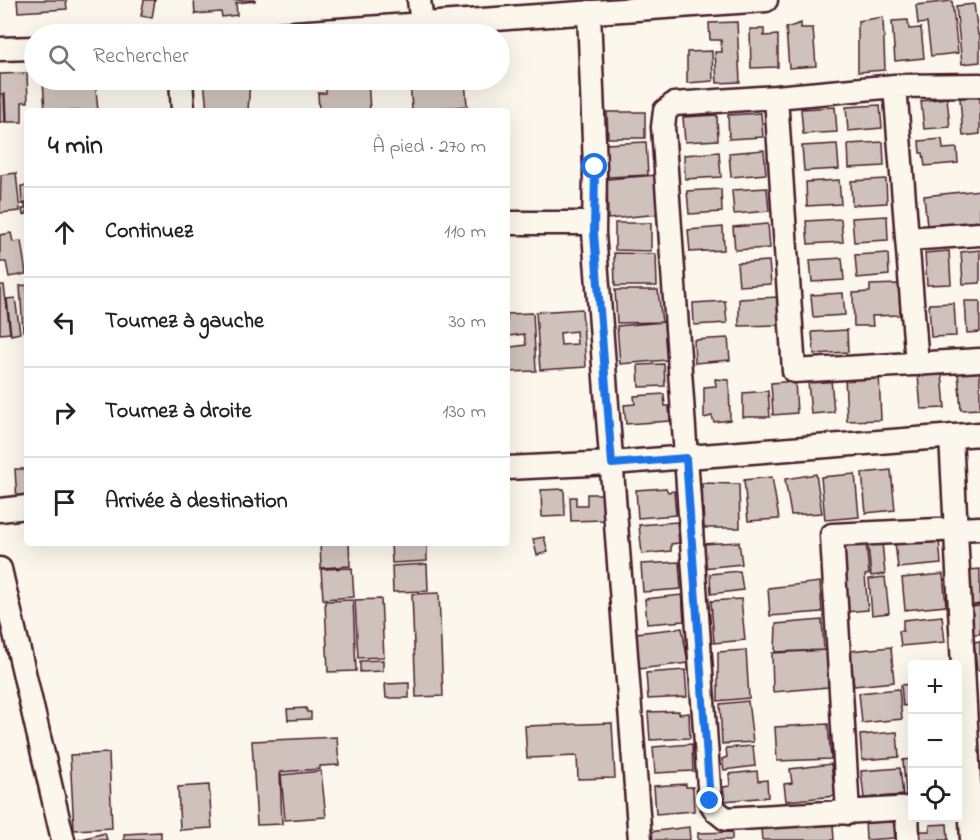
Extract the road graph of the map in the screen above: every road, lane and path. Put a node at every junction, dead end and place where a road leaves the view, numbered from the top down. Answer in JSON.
{"nodes":[{"id":1,"x":419,"y":0,"type":"edge"},
{"id":2,"x":766,"y":0,"type":"edge"},
{"id":3,"x":589,"y":12,"type":"junction"},
{"id":4,"x":422,"y":23,"type":"junction"},
{"id":5,"x":409,"y":24,"type":"edge"},
{"id":6,"x":24,"y":48,"type":"edge"},
{"id":7,"x":0,"y":49,"type":"edge"},
{"id":8,"x":980,"y":85,"type":"edge"},
{"id":9,"x":895,"y":86,"type":"junction"},
{"id":10,"x":182,"y":90,"type":"edge"},
{"id":11,"x":776,"y":98,"type":"junction"},
{"id":12,"x":183,"y":108,"type":"edge"},
{"id":13,"x":510,"y":223,"type":"edge"},
{"id":14,"x":594,"y":223,"type":"junction"},
{"id":15,"x":980,"y":234,"type":"edge"},
{"id":16,"x":907,"y":239,"type":"junction"},
{"id":17,"x":980,"y":360,"type":"edge"},
{"id":18,"x":917,"y":364,"type":"junction"},
{"id":19,"x":980,"y":434,"type":"edge"},
{"id":20,"x":951,"y":436,"type":"junction"},
{"id":21,"x":686,"y":458,"type":"junction"},
{"id":22,"x":612,"y":464,"type":"junction"},
{"id":23,"x":510,"y":468,"type":"edge"},
{"id":24,"x":24,"y":507,"type":"edge"},
{"id":25,"x":0,"y":510,"type":"edge"},
{"id":26,"x":956,"y":528,"type":"junction"},
{"id":27,"x":980,"y":528,"type":"edge"},
{"id":28,"x":0,"y":569,"type":"edge"},
{"id":29,"x":969,"y":804,"type":"edge"},
{"id":30,"x":908,"y":808,"type":"edge"},
{"id":31,"x":848,"y":813,"type":"junction"},
{"id":32,"x":909,"y":822,"type":"edge"},
{"id":33,"x":63,"y":840,"type":"edge"},
{"id":34,"x":640,"y":840,"type":"edge"},
{"id":35,"x":908,"y":840,"type":"edge"},
{"id":36,"x":972,"y":840,"type":"edge"}],
"edges":[{"from":1,"to":4,"type":"street"},
{"from":2,"to":3,"type":"street"},
{"from":3,"to":4,"type":"street"},
{"from":3,"to":14,"type":"street"},
{"from":4,"to":5,"type":"street"},
{"from":6,"to":7,"type":"street"},
{"from":8,"to":9,"type":"street"},
{"from":9,"to":11,"type":"street"},
{"from":9,"to":16,"type":"street"},
{"from":10,"to":12,"type":"street"},
{"from":11,"to":18,"type":"street"},
{"from":11,"to":21,"type":"street"},
{"from":13,"to":14,"type":"street"},
{"from":14,"to":22,"type":"street"},
{"from":15,"to":16,"type":"street"},
{"from":16,"to":18,"type":"street"},
{"from":17,"to":18,"type":"street"},
{"from":19,"to":20,"type":"street"},
{"from":20,"to":21,"type":"street"},
{"from":20,"to":26,"type":"street"},
{"from":21,"to":22,"type":"street"},
{"from":21,"to":31,"type":"street"},
{"from":22,"to":23,"type":"street"},
{"from":22,"to":34,"type":"street"},
{"from":24,"to":25,"type":"street"},
{"from":26,"to":27,"type":"street"},
{"from":26,"to":29,"type":"street"},
{"from":26,"to":31,"type":"street"},
{"from":28,"to":33,"type":"street"},
{"from":29,"to":36,"type":"street"},
{"from":30,"to":31,"type":"street"},
{"from":32,"to":35,"type":"street"}]}
